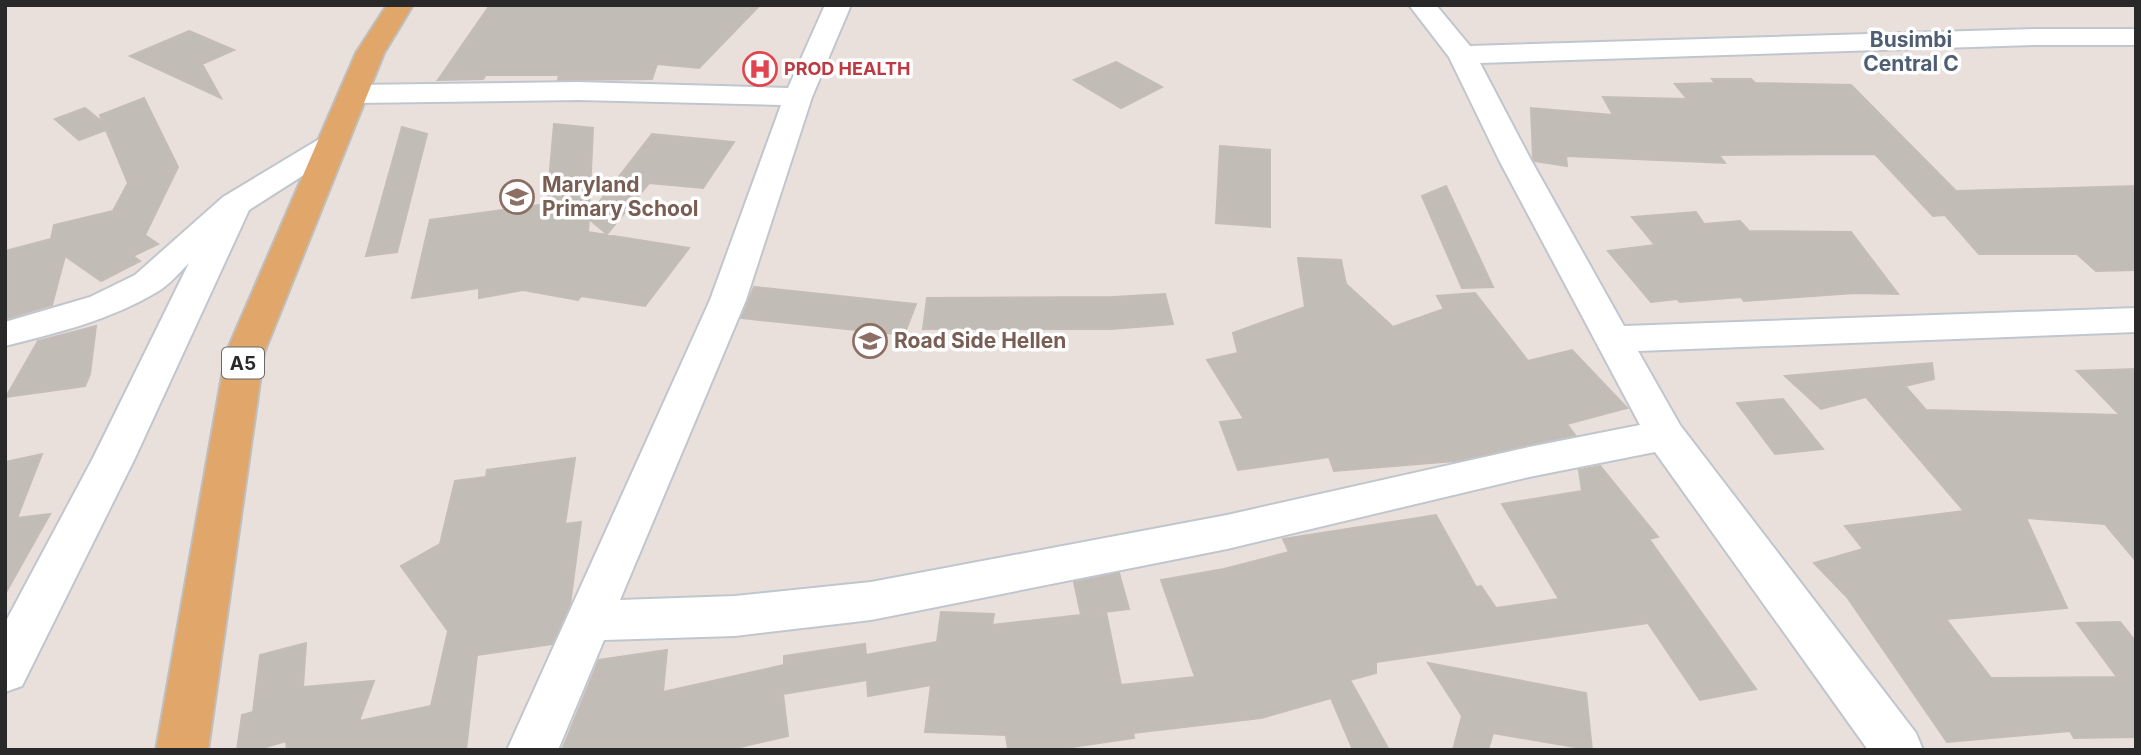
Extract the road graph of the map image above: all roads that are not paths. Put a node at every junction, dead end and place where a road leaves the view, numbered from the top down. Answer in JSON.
{"nodes":[{"id":1,"x":400,"y":5,"type":"edge"},
{"id":2,"x":838,"y":5,"type":"edge"},
{"id":3,"x":1422,"y":5,"type":"edge"},
{"id":4,"x":2136,"y":37,"type":"edge"},
{"id":5,"x":1462,"y":55,"type":"junction"},
{"id":6,"x":354,"y":94,"type":"junction"},
{"id":7,"x":798,"y":97,"type":"junction"},
{"id":8,"x":332,"y":144,"type":"junction"},
{"id":9,"x":235,"y":204,"type":"junction"},
{"id":10,"x":2136,"y":320,"type":"edge"},
{"id":11,"x":5,"y":334,"type":"edge"},
{"id":12,"x":1613,"y":339,"type":"junction"},
{"id":13,"x":1665,"y":435,"type":"junction"},
{"id":14,"x":590,"y":621,"type":"junction"},
{"id":15,"x":5,"y":671,"type":"edge"},
{"id":16,"x":182,"y":750,"type":"edge"},
{"id":17,"x":532,"y":750,"type":"edge"},
{"id":18,"x":1898,"y":750,"type":"edge"}],
"edges":[{"from":1,"to":6,"type":"main road","number":"A5"},
{"from":2,"to":7,"type":"street"},
{"from":3,"to":5,"type":"street"},
{"from":4,"to":5,"type":"street"},
{"from":5,"to":12,"type":"street"},
{"from":6,"to":7,"type":"street"},
{"from":6,"to":8,"type":"main road","number":"A5"},
{"from":7,"to":14,"type":"street"},
{"from":8,"to":9,"type":"street"},
{"from":8,"to":16,"type":"main road","number":"A5"},
{"from":9,"to":11,"type":"street"},
{"from":9,"to":15,"type":"street"},
{"from":10,"to":12,"type":"street"},
{"from":12,"to":13,"type":"street"},
{"from":13,"to":14,"type":"street"},
{"from":13,"to":18,"type":"street"},
{"from":14,"to":17,"type":"street"}]}
